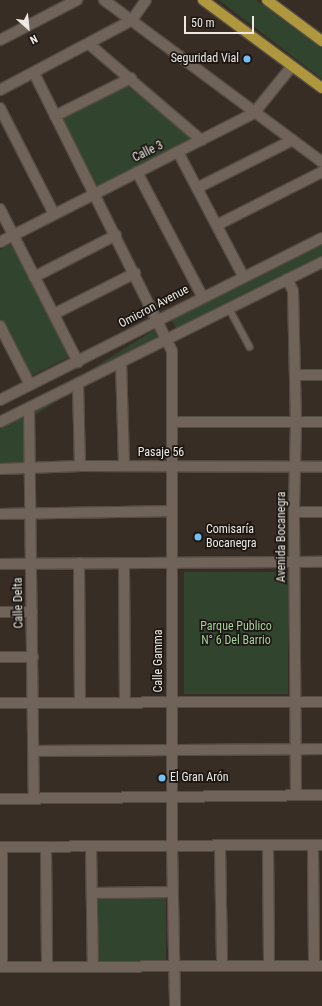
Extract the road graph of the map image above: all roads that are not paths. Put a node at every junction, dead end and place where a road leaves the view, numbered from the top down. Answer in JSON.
{"nodes":[{"id":1,"x":76,"y":0,"type":"edge"},
{"id":2,"x":104,"y":0,"type":"edge"},
{"id":3,"x":146,"y":0,"type":"edge"},
{"id":4,"x":204,"y":0,"type":"edge"},
{"id":5,"x":267,"y":0,"type":"edge"},
{"id":6,"x":132,"y":20,"type":"junction"},
{"id":7,"x":0,"y":40,"type":"edge"},
{"id":8,"x":322,"y":41,"type":"edge"},
{"id":9,"x":89,"y":44,"type":"junction"},
{"id":10,"x":292,"y":66,"type":"junction"},
{"id":11,"x":34,"y":73,"type":"junction"},
{"id":12,"x":131,"y":78,"type":"junction"},
{"id":13,"x":322,"y":88,"type":"edge"},
{"id":14,"x":0,"y":90,"type":"edge"},
{"id":15,"x":0,"y":108,"type":"edge"},
{"id":16,"x":254,"y":114,"type":"junction"},
{"id":17,"x":55,"y":116,"type":"junction"},
{"id":18,"x":201,"y":140,"type":"junction"},
{"id":19,"x":292,"y":140,"type":"junction"},
{"id":20,"x":178,"y":152,"type":"junction"},
{"id":21,"x":322,"y":162,"type":"edge"},
{"id":22,"x":137,"y":172,"type":"junction"},
{"id":23,"x":322,"y":172,"type":"edge"},
{"id":24,"x":197,"y":188,"type":"junction"},
{"id":25,"x":95,"y":193,"type":"junction"},
{"id":26,"x":0,"y":209,"type":"edge"},
{"id":27,"x":54,"y":214,"type":"junction"},
{"id":28,"x":217,"y":225,"type":"junction"},
{"id":29,"x":13,"y":235,"type":"junction"},
{"id":30,"x":116,"y":235,"type":"junction"},
{"id":31,"x":322,"y":238,"type":"edge"},
{"id":32,"x":0,"y":242,"type":"edge"},
{"id":33,"x":322,"y":262,"type":"edge"},
{"id":34,"x":135,"y":273,"type":"junction"},
{"id":35,"x":243,"y":276,"type":"junction"},
{"id":36,"x":34,"y":277,"type":"junction"},
{"id":37,"x":287,"y":279,"type":"junction"},
{"id":38,"x":202,"y":296,"type":"junction"},
{"id":39,"x":229,"y":308,"type":"junction"},
{"id":40,"x":54,"y":314,"type":"junction"},
{"id":41,"x":158,"y":320,"type":"junction"},
{"id":42,"x":0,"y":326,"type":"edge"},
{"id":43,"x":167,"y":339,"type":"junction"},
{"id":44,"x":250,"y":347,"type":"dead end"},
{"id":45,"x":78,"y":362,"type":"junction"},
{"id":46,"x":121,"y":362,"type":"junction"},
{"id":47,"x":295,"y":375,"type":"junction"},
{"id":48,"x":322,"y":375,"type":"edge"},
{"id":49,"x":30,"y":385,"type":"junction"},
{"id":50,"x":78,"y":385,"type":"junction"},
{"id":51,"x":0,"y":400,"type":"edge"},
{"id":52,"x":29,"y":408,"type":"junction"},
{"id":53,"x":0,"y":422,"type":"edge"},
{"id":54,"x":173,"y":422,"type":"junction"},
{"id":55,"x":296,"y":422,"type":"junction"},
{"id":56,"x":322,"y":422,"type":"edge"},
{"id":57,"x":80,"y":466,"type":"junction"},
{"id":58,"x":124,"y":466,"type":"junction"},
{"id":59,"x":173,"y":466,"type":"junction"},
{"id":60,"x":30,"y":467,"type":"junction"},
{"id":61,"x":294,"y":467,"type":"junction"},
{"id":62,"x":322,"y":467,"type":"edge"},
{"id":63,"x":0,"y":469,"type":"edge"},
{"id":64,"x":172,"y":511,"type":"junction"},
{"id":65,"x":294,"y":512,"type":"junction"},
{"id":66,"x":322,"y":512,"type":"edge"},
{"id":67,"x":31,"y":513,"type":"junction"},
{"id":68,"x":0,"y":514,"type":"edge"},
{"id":69,"x":295,"y":562,"type":"junction"},
{"id":70,"x":322,"y":562,"type":"edge"},
{"id":71,"x":79,"y":563,"type":"junction"},
{"id":72,"x":124,"y":563,"type":"junction"},
{"id":73,"x":172,"y":563,"type":"junction"},
{"id":74,"x":0,"y":564,"type":"edge"},
{"id":75,"x":31,"y":564,"type":"junction"},
{"id":76,"x":0,"y":612,"type":"edge"},
{"id":77,"x":32,"y":612,"type":"junction"},
{"id":78,"x":0,"y":657,"type":"edge"},
{"id":79,"x":32,"y":657,"type":"junction"},
{"id":80,"x":295,"y":702,"type":"junction"},
{"id":81,"x":322,"y":702,"type":"edge"},
{"id":82,"x":0,"y":703,"type":"edge"},
{"id":83,"x":33,"y":703,"type":"junction"},
{"id":84,"x":80,"y":703,"type":"junction"},
{"id":85,"x":125,"y":703,"type":"junction"},
{"id":86,"x":172,"y":703,"type":"junction"},
{"id":87,"x":296,"y":749,"type":"junction"},
{"id":88,"x":322,"y":749,"type":"edge"},
{"id":89,"x":34,"y":750,"type":"junction"},
{"id":90,"x":172,"y":750,"type":"junction"},
{"id":91,"x":322,"y":795,"type":"edge"},
{"id":92,"x":296,"y":796,"type":"junction"},
{"id":93,"x":34,"y":797,"type":"junction"},
{"id":94,"x":172,"y":798,"type":"junction"},
{"id":95,"x":0,"y":799,"type":"edge"},
{"id":96,"x":318,"y":845,"type":"edge"},
{"id":97,"x":91,"y":846,"type":"junction"},
{"id":98,"x":172,"y":846,"type":"junction"},
{"id":99,"x":220,"y":846,"type":"junction"},
{"id":100,"x":268,"y":846,"type":"junction"},
{"id":101,"x":1,"y":847,"type":"edge"},
{"id":102,"x":46,"y":847,"type":"junction"},
{"id":103,"x":318,"y":891,"type":"edge"},
{"id":104,"x":173,"y":892,"type":"junction"},
{"id":105,"x":92,"y":893,"type":"junction"},
{"id":106,"x":222,"y":966,"type":"junction"},
{"id":107,"x":269,"y":966,"type":"junction"},
{"id":108,"x":318,"y":966,"type":"edge"},
{"id":109,"x":1,"y":967,"type":"edge"},
{"id":110,"x":47,"y":967,"type":"junction"},
{"id":111,"x":93,"y":967,"type":"junction"},
{"id":112,"x":174,"y":967,"type":"junction"},
{"id":113,"x":174,"y":1006,"type":"edge"}],
"edges":[{"from":1,"to":7,"type":"street"},
{"from":2,"to":6,"type":"street"},
{"from":3,"to":6,"type":"street"},
{"from":4,"to":10,"type":"main road"},
{"from":5,"to":8,"type":"main road"},
{"from":6,"to":9,"type":"street"},
{"from":6,"to":16,"type":"street"},
{"from":9,"to":11,"type":"street"},
{"from":9,"to":12,"type":"street"},
{"from":10,"to":13,"type":"main road"},
{"from":10,"to":16,"type":"street","name":"Calle 3"},
{"from":11,"to":14,"type":"street"},
{"from":11,"to":17,"type":"street","name":"Calle Gamma"},
{"from":12,"to":17,"type":"street"},
{"from":12,"to":18,"type":"street"},
{"from":15,"to":27,"type":"street"},
{"from":16,"to":18,"type":"street","name":"Calle 3"},
{"from":16,"to":19,"type":"street"},
{"from":17,"to":25,"type":"street","name":"Calle Gamma"},
{"from":18,"to":20,"type":"street","name":"Calle 3"},
{"from":19,"to":21,"type":"street"},
{"from":19,"to":24,"type":"street"},
{"from":20,"to":22,"type":"street","name":"Calle 3"},
{"from":20,"to":24,"type":"street"},
{"from":22,"to":25,"type":"street","name":"Calle 3"},
{"from":22,"to":38,"type":"street"},
{"from":23,"to":28,"type":"street"},
{"from":24,"to":28,"type":"street"},
{"from":25,"to":27,"type":"street","name":"Calle 3"},
{"from":25,"to":30,"type":"street","name":"Calle Gamma"},
{"from":26,"to":29,"type":"street"},
{"from":27,"to":29,"type":"street","name":"Calle 3"},
{"from":28,"to":35,"type":"street"},
{"from":29,"to":32,"type":"street","name":"Calle 3"},
{"from":29,"to":36,"type":"street"},
{"from":30,"to":34,"type":"street","name":"Calle Gamma"},
{"from":30,"to":36,"type":"street"},
{"from":31,"to":35,"type":"street","name":"Omicron Avenue"},
{"from":33,"to":37,"type":"street"},
{"from":34,"to":40,"type":"street"},
{"from":34,"to":41,"type":"street","name":"Calle Gamma"},
{"from":35,"to":38,"type":"street","name":"Omicron Avenue"},
{"from":36,"to":40,"type":"street"},
{"from":37,"to":39,"type":"street"},
{"from":37,"to":47,"type":"street","name":"Avenida Bocanegra"},
{"from":38,"to":41,"type":"street","name":"Omicron Avenue"},
{"from":39,"to":43,"type":"street"},
{"from":39,"to":44,"type":"lane"},
{"from":40,"to":45,"type":"street"},
{"from":41,"to":43,"type":"street","name":"Calle Gamma"},
{"from":41,"to":45,"type":"street","name":"Omicron Avenue"},
{"from":42,"to":49,"type":"street"},
{"from":43,"to":46,"type":"street"},
{"from":43,"to":54,"type":"street","name":"Calle Gamma"},
{"from":45,"to":49,"type":"street","name":"Omicron Avenue"},
{"from":46,"to":50,"type":"street"},
{"from":46,"to":58,"type":"street"},
{"from":47,"to":48,"type":"street"},
{"from":47,"to":55,"type":"street","name":"Avenida Bocanegra"},
{"from":49,"to":51,"type":"street","name":"Omicron Avenue"},
{"from":50,"to":52,"type":"street"},
{"from":50,"to":57,"type":"street"},
{"from":52,"to":53,"type":"street"},
{"from":52,"to":60,"type":"street","name":"Calle Delta"},
{"from":54,"to":55,"type":"street"},
{"from":54,"to":59,"type":"street","name":"Calle Gamma"},
{"from":55,"to":56,"type":"street"},
{"from":55,"to":61,"type":"street","name":"Avenida Bocanegra"},
{"from":57,"to":58,"type":"street","name":"Pasaje 56"},
{"from":57,"to":60,"type":"street","name":"Pasaje 56"},
{"from":58,"to":59,"type":"street","name":"Pasaje 56"},
{"from":59,"to":61,"type":"street","name":"Pasaje 56"},
{"from":59,"to":64,"type":"street","name":"Calle Gamma"},
{"from":60,"to":63,"type":"street","name":"Pasaje 56"},
{"from":60,"to":67,"type":"street","name":"Calle Delta"},
{"from":61,"to":62,"type":"street","name":"Pasaje 56"},
{"from":61,"to":65,"type":"street","name":"Avenida Bocanegra"},
{"from":64,"to":67,"type":"street"},
{"from":64,"to":73,"type":"street","name":"Calle Gamma"},
{"from":65,"to":66,"type":"street"},
{"from":65,"to":69,"type":"street","name":"Avenida Bocanegra"},
{"from":67,"to":68,"type":"street"},
{"from":67,"to":75,"type":"street","name":"Calle Delta"},
{"from":69,"to":70,"type":"street"},
{"from":69,"to":73,"type":"street"},
{"from":69,"to":80,"type":"street","name":"Avenida Bocanegra"},
{"from":71,"to":72,"type":"street"},
{"from":71,"to":75,"type":"street"},
{"from":71,"to":84,"type":"street"},
{"from":72,"to":73,"type":"street"},
{"from":72,"to":85,"type":"street"},
{"from":73,"to":86,"type":"street","name":"Calle Gamma"},
{"from":74,"to":75,"type":"street"},
{"from":75,"to":77,"type":"street","name":"Calle Delta"},
{"from":76,"to":77,"type":"street"},
{"from":77,"to":79,"type":"street","name":"Calle Delta"},
{"from":78,"to":79,"type":"street"},
{"from":79,"to":83,"type":"street","name":"Calle Delta"},
{"from":80,"to":81,"type":"street"},
{"from":80,"to":86,"type":"street"},
{"from":80,"to":87,"type":"street","name":"Avenida Bocanegra"},
{"from":82,"to":83,"type":"street"},
{"from":83,"to":84,"type":"street"},
{"from":83,"to":89,"type":"street","name":"Calle Delta"},
{"from":84,"to":85,"type":"street"},
{"from":85,"to":86,"type":"street"},
{"from":86,"to":90,"type":"street","name":"Calle Gamma"},
{"from":87,"to":88,"type":"street"},
{"from":87,"to":90,"type":"street"},
{"from":87,"to":92,"type":"street","name":"Avenida Bocanegra"},
{"from":89,"to":90,"type":"street"},
{"from":89,"to":93,"type":"street","name":"Calle Delta"},
{"from":90,"to":94,"type":"street","name":"Calle Gamma"},
{"from":91,"to":92,"type":"street"},
{"from":92,"to":94,"type":"street"},
{"from":93,"to":94,"type":"street"},
{"from":93,"to":95,"type":"street"},
{"from":94,"to":98,"type":"street","name":"Calle Gamma"},
{"from":96,"to":100,"type":"street"},
{"from":96,"to":103,"type":"street"},
{"from":97,"to":98,"type":"street"},
{"from":97,"to":102,"type":"street"},
{"from":97,"to":105,"type":"street"},
{"from":98,"to":99,"type":"street"},
{"from":98,"to":104,"type":"street","name":"Calle Gamma"},
{"from":99,"to":100,"type":"street"},
{"from":99,"to":106,"type":"street"},
{"from":100,"to":107,"type":"street"},
{"from":101,"to":102,"type":"street"},
{"from":101,"to":109,"type":"street"},
{"from":102,"to":110,"type":"street"},
{"from":103,"to":108,"type":"street"},
{"from":104,"to":105,"type":"street"},
{"from":104,"to":112,"type":"street","name":"Calle Gamma"},
{"from":105,"to":111,"type":"street"},
{"from":106,"to":107,"type":"street"},
{"from":106,"to":112,"type":"street"},
{"from":107,"to":108,"type":"street"},
{"from":109,"to":110,"type":"street"},
{"from":110,"to":111,"type":"street"},
{"from":111,"to":112,"type":"street"},
{"from":112,"to":113,"type":"street","name":"Calle Gamma"}]}
